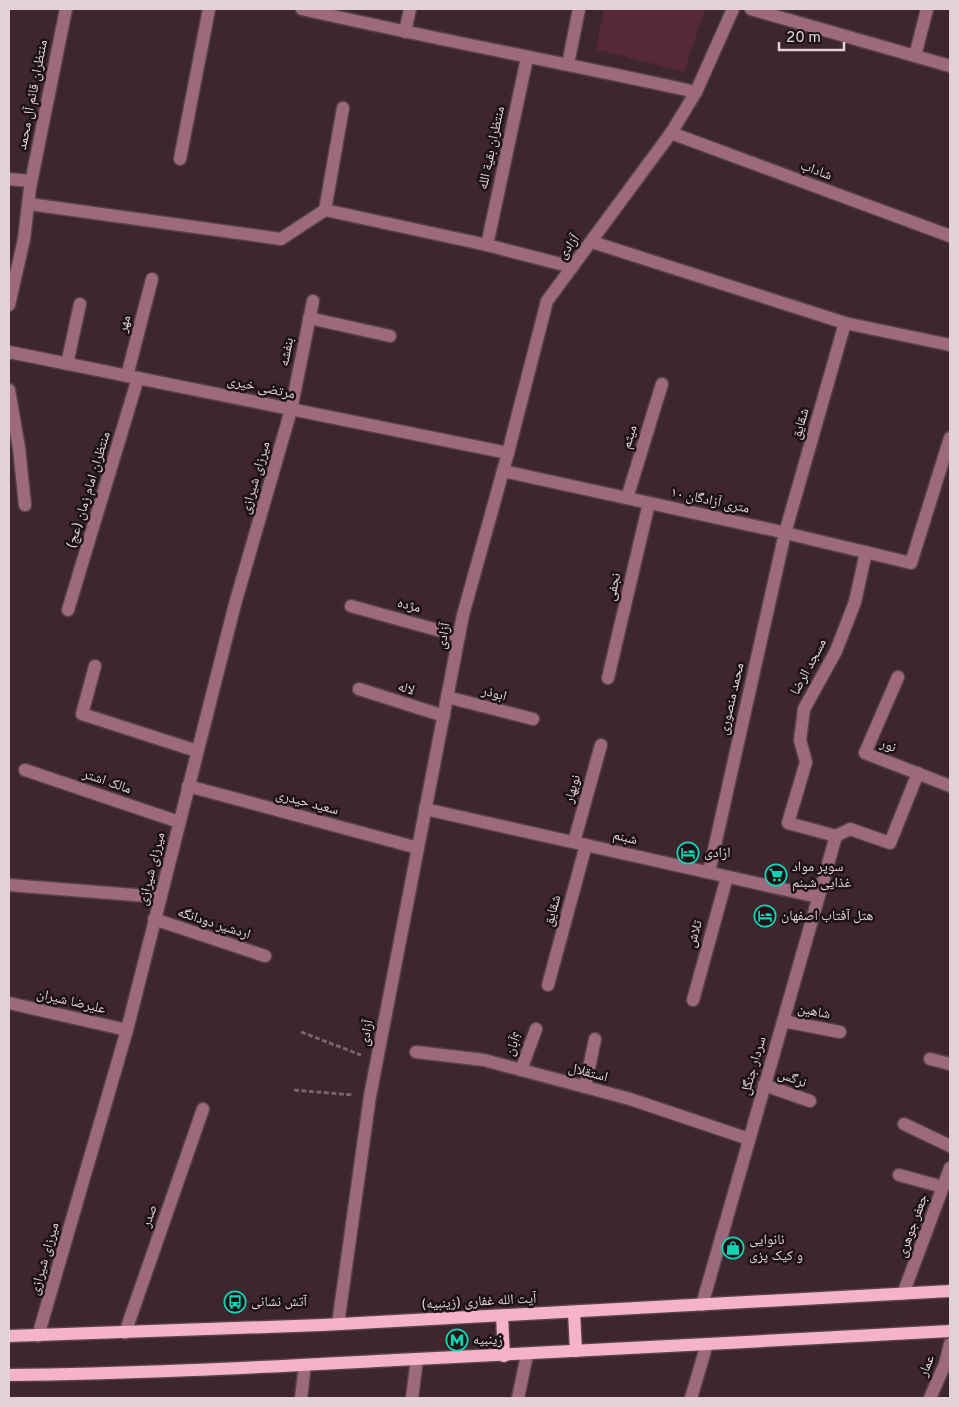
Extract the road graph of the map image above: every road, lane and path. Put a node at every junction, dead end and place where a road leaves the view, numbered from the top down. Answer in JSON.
{"nodes":[{"id":1,"x":66,"y":9,"type":"edge"},
{"id":2,"x":209,"y":9,"type":"edge"},
{"id":3,"x":302,"y":9,"type":"edge"},
{"id":4,"x":410,"y":9,"type":"edge"},
{"id":5,"x":579,"y":9,"type":"edge"},
{"id":6,"x":733,"y":9,"type":"edge"},
{"id":7,"x":751,"y":9,"type":"edge"},
{"id":8,"x":927,"y":9,"type":"edge"},
{"id":9,"x":405,"y":32,"type":"junction"},
{"id":10,"x":915,"y":56,"type":"junction"},
{"id":11,"x":527,"y":58,"type":"junction"},
{"id":12,"x":568,"y":64,"type":"junction"},
{"id":13,"x":950,"y":66,"type":"edge"},
{"id":14,"x":696,"y":92,"type":"junction"},
{"id":15,"x":344,"y":108,"type":"dead end"},
{"id":16,"x":671,"y":133,"type":"junction"},
{"id":17,"x":180,"y":159,"type":"dead end"},
{"id":18,"x":9,"y":178,"type":"edge"},
{"id":19,"x":31,"y":181,"type":"junction"},
{"id":20,"x":29,"y":204,"type":"junction"},
{"id":21,"x":325,"y":210,"type":"junction"},
{"id":22,"x":950,"y":236,"type":"edge"},
{"id":23,"x":592,"y":242,"type":"junction"},
{"id":24,"x":487,"y":245,"type":"junction"},
{"id":25,"x":572,"y":267,"type":"junction"},
{"id":26,"x":152,"y":279,"type":"dead end"},
{"id":27,"x":313,"y":301,"type":"dead end"},
{"id":28,"x":80,"y":304,"type":"dead end"},
{"id":29,"x":9,"y":305,"type":"edge"},
{"id":30,"x":309,"y":318,"type":"junction"},
{"id":31,"x":845,"y":323,"type":"junction"},
{"id":32,"x":390,"y":336,"type":"dead end"},
{"id":33,"x":950,"y":345,"type":"edge"},
{"id":34,"x":9,"y":352,"type":"edge"},
{"id":35,"x":67,"y":364,"type":"junction"},
{"id":36,"x":132,"y":377,"type":"junction"},
{"id":37,"x":662,"y":384,"type":"dead end"},
{"id":38,"x":9,"y":390,"type":"edge"},
{"id":39,"x":291,"y":410,"type":"junction"},
{"id":40,"x":950,"y":438,"type":"edge"},
{"id":41,"x":14,"y":447,"type":"edge"},
{"id":42,"x":508,"y":453,"type":"junction"},
{"id":43,"x":503,"y":471,"type":"junction"},
{"id":44,"x":627,"y":498,"type":"junction"},
{"id":45,"x":649,"y":503,"type":"junction"},
{"id":46,"x":25,"y":505,"type":"dead end"},
{"id":47,"x":785,"y":533,"type":"junction"},
{"id":48,"x":866,"y":552,"type":"junction"},
{"id":49,"x":351,"y":606,"type":"dead end"},
{"id":50,"x":68,"y":610,"type":"dead end"},
{"id":51,"x":459,"y":636,"type":"junction"},
{"id":52,"x":95,"y":666,"type":"dead end"},
{"id":53,"x":898,"y":677,"type":"dead end"},
{"id":54,"x":608,"y":678,"type":"dead end"},
{"id":55,"x":359,"y":689,"type":"dead end"},
{"id":56,"x":447,"y":697,"type":"junction"},
{"id":57,"x":444,"y":716,"type":"junction"},
{"id":58,"x":533,"y":719,"type":"dead end"},
{"id":59,"x":601,"y":744,"type":"dead end"},
{"id":60,"x":197,"y":751,"type":"junction"},
{"id":61,"x":25,"y":770,"type":"dead end"},
{"id":62,"x":918,"y":773,"type":"junction"},
{"id":63,"x":188,"y":786,"type":"junction"},
{"id":64,"x":950,"y":786,"type":"edge"},
{"id":65,"x":425,"y":809,"type":"junction"},
{"id":66,"x":179,"y":822,"type":"junction"},
{"id":67,"x":836,"y":836,"type":"junction"},
{"id":68,"x":580,"y":843,"type":"junction"},
{"id":69,"x":418,"y":848,"type":"junction"},
{"id":70,"x":709,"y":872,"type":"junction"},
{"id":71,"x":727,"y":877,"type":"junction"},
{"id":72,"x":9,"y":885,"type":"edge"},
{"id":73,"x":160,"y":897,"type":"junction"},
{"id":74,"x":818,"y":897,"type":"junction"},
{"id":75,"x":154,"y":920,"type":"junction"},
{"id":76,"x":264,"y":956,"type":"dead end"},
{"id":77,"x":548,"y":985,"type":"dead end"},
{"id":78,"x":692,"y":1000,"type":"dead end"},
{"id":79,"x":9,"y":1003,"type":"edge"},
{"id":80,"x":783,"y":1021,"type":"junction"},
{"id":81,"x":536,"y":1029,"type":"dead end"},
{"id":82,"x":127,"y":1030,"type":"junction"},
{"id":83,"x":301,"y":1032,"type":"dead end"},
{"id":84,"x":840,"y":1032,"type":"dead end"},
{"id":85,"x":595,"y":1039,"type":"dead end"},
{"id":86,"x":416,"y":1052,"type":"dead end"},
{"id":87,"x":930,"y":1059,"type":"dead end"},
{"id":88,"x":377,"y":1061,"type":"junction"},
{"id":89,"x":950,"y":1064,"type":"edge"},
{"id":90,"x":521,"y":1070,"type":"junction"},
{"id":91,"x":764,"y":1085,"type":"junction"},
{"id":92,"x":584,"y":1087,"type":"junction"},
{"id":93,"x":294,"y":1090,"type":"dead end"},
{"id":94,"x":370,"y":1096,"type":"junction"},
{"id":95,"x":810,"y":1101,"type":"dead end"},
{"id":96,"x":203,"y":1109,"type":"dead end"},
{"id":97,"x":904,"y":1124,"type":"dead end"},
{"id":98,"x":749,"y":1139,"type":"junction"},
{"id":99,"x":950,"y":1146,"type":"edge"},
{"id":100,"x":950,"y":1168,"type":"edge"},
{"id":101,"x":899,"y":1175,"type":"dead end"},
{"id":102,"x":943,"y":1187,"type":"junction"},
{"id":103,"x":950,"y":1291,"type":"edge"},
{"id":104,"x":903,"y":1294,"type":"junction"},
{"id":105,"x":702,"y":1305,"type":"junction"},
{"id":106,"x":574,"y":1312,"type":"junction"},
{"id":107,"x":502,"y":1316,"type":"junction"},
{"id":108,"x":338,"y":1324,"type":"junction"},
{"id":109,"x":950,"y":1331,"type":"edge"},
{"id":110,"x":125,"y":1333,"type":"junction"},
{"id":111,"x":9,"y":1336,"type":"edge"},
{"id":112,"x":38,"y":1336,"type":"junction"},
{"id":113,"x":707,"y":1344,"type":"junction"},
{"id":114,"x":950,"y":1344,"type":"edge"},
{"id":115,"x":576,"y":1351,"type":"junction"},
{"id":116,"x":527,"y":1355,"type":"junction"},
{"id":117,"x":504,"y":1356,"type":"junction"},
{"id":118,"x":417,"y":1359,"type":"junction"},
{"id":119,"x":304,"y":1365,"type":"junction"},
{"id":120,"x":9,"y":1375,"type":"edge"},
{"id":121,"x":301,"y":1398,"type":"edge"},
{"id":122,"x":412,"y":1398,"type":"edge"},
{"id":123,"x":518,"y":1398,"type":"edge"},
{"id":124,"x":691,"y":1398,"type":"edge"},
{"id":125,"x":930,"y":1398,"type":"edge"}],
"edges":[{"from":1,"to":19,"type":"street","name":"منتظران قائم آل محمد"},
{"from":2,"to":17,"type":"street"},
{"from":3,"to":9,"type":"street"},
{"from":4,"to":9,"type":"street"},
{"from":5,"to":12,"type":"street"},
{"from":6,"to":14,"type":"street","name":"آزادی"},
{"from":7,"to":10,"type":"street"},
{"from":8,"to":10,"type":"street"},
{"from":9,"to":11,"type":"street"},
{"from":10,"to":13,"type":"street"},
{"from":11,"to":12,"type":"street"},
{"from":11,"to":24,"type":"street","name":"منتظران بقیة الله"},
{"from":12,"to":14,"type":"street"},
{"from":14,"to":16,"type":"street","name":"آزادی"},
{"from":15,"to":21,"type":"street"},
{"from":16,"to":22,"type":"street","name":"شاداب"},
{"from":16,"to":23,"type":"street","name":"آزادی"},
{"from":18,"to":19,"type":"street"},
{"from":19,"to":20,"type":"street","name":"منتظران قائم آل محمد"},
{"from":20,"to":21,"type":"street"},
{"from":20,"to":29,"type":"street","name":"منتظران قائم آل محمد"},
{"from":21,"to":24,"type":"street"},
{"from":23,"to":25,"type":"street","name":"آزادی"},
{"from":23,"to":31,"type":"street"},
{"from":24,"to":25,"type":"street"},
{"from":25,"to":42,"type":"street","name":"آزادی"},
{"from":26,"to":36,"type":"street","name":"مهر"},
{"from":27,"to":30,"type":"street","name":"بنفشه"},
{"from":28,"to":35,"type":"street"},
{"from":30,"to":32,"type":"street"},
{"from":30,"to":39,"type":"street","name":"بنفشه"},
{"from":31,"to":33,"type":"street"},
{"from":31,"to":47,"type":"street","name":"شقایق"},
{"from":34,"to":35,"type":"street","name":"مرتضی خیری"},
{"from":35,"to":36,"type":"street","name":"مرتضی خیری"},
{"from":36,"to":39,"type":"street","name":"مرتضی خیری"},
{"from":36,"to":50,"type":"street","name":"منتظران امام زمان (عج)"},
{"from":37,"to":44,"type":"street","name":"میثم"},
{"from":38,"to":41,"type":"street"},
{"from":39,"to":42,"type":"street","name":"مرتضی خیری"},
{"from":39,"to":60,"type":"street","name":"میرزای شیرازی"},
{"from":40,"to":48,"type":"street","name":"۱۰ متری آزادگان"},
{"from":41,"to":46,"type":"street"},
{"from":42,"to":43,"type":"street","name":"آزادی"},
{"from":43,"to":44,"type":"street","name":"۱۰ متری آزادگان"},
{"from":43,"to":51,"type":"street","name":"آزادی"},
{"from":44,"to":45,"type":"street","name":"۱۰ متری آزادگان"},
{"from":45,"to":47,"type":"street","name":"۱۰ متری آزادگان"},
{"from":45,"to":54,"type":"street","name":"نجفی"},
{"from":47,"to":48,"type":"street","name":"۱۰ متری آزادگان"},
{"from":47,"to":70,"type":"street","name":"محمد منصوری"},
{"from":48,"to":67,"type":"street","name":"مسجد الرضا"},
{"from":49,"to":51,"type":"street","name":"مژده"},
{"from":51,"to":56,"type":"street","name":"آزادی"},
{"from":52,"to":60,"type":"street"},
{"from":53,"to":62,"type":"street","name":"نور"},
{"from":55,"to":57,"type":"street","name":"لاله"},
{"from":56,"to":57,"type":"street","name":"آزادی"},
{"from":56,"to":58,"type":"street","name":"ابوذر"},
{"from":57,"to":65,"type":"street","name":"آزادی"},
{"from":59,"to":68,"type":"street","name":"نوبهار"},
{"from":60,"to":63,"type":"street","name":"میرزای شیرازی"},
{"from":61,"to":66,"type":"street","name":"مالک اشتر"},
{"from":62,"to":64,"type":"street","name":"نور"},
{"from":62,"to":67,"type":"street","name":"مسجد الرضا"},
{"from":63,"to":66,"type":"street","name":"میرزای شیرازی"},
{"from":63,"to":69,"type":"street","name":"سعید حیدری"},
{"from":65,"to":68,"type":"street","name":"شبنم"},
{"from":65,"to":69,"type":"street","name":"آزادی"},
{"from":66,"to":73,"type":"street","name":"میرزای شیرازی"},
{"from":67,"to":74,"type":"street","name":"سردار جنگل"},
{"from":68,"to":70,"type":"street","name":"شبنم"},
{"from":68,"to":77,"type":"street","name":"شقایق"},
{"from":69,"to":88,"type":"street","name":"آزادی"},
{"from":70,"to":71,"type":"street","name":"شبنم"},
{"from":71,"to":74,"type":"street","name":"شبنم"},
{"from":71,"to":78,"type":"street","name":"تلاش"},
{"from":72,"to":73,"type":"street"},
{"from":73,"to":75,"type":"street","name":"میرزای شیرازی"},
{"from":74,"to":80,"type":"street","name":"سردار جنگل"},
{"from":75,"to":76,"type":"street","name":"اردشیر دودانگه"},
{"from":75,"to":82,"type":"street","name":"میرزای شیرازی"},
{"from":79,"to":82,"type":"street","name":"علیرضا شیران"},
{"from":80,"to":84,"type":"street","name":"شاهین"},
{"from":80,"to":91,"type":"street","name":"سردار جنگل"},
{"from":81,"to":90,"type":"street","name":"؟آبان"},
{"from":82,"to":112,"type":"street","name":"میرزای شیرازی"},
{"from":83,"to":88,"type":"path"},
{"from":85,"to":92,"type":"street"},
{"from":86,"to":90,"type":"street","name":"استقلال"},
{"from":87,"to":89,"type":"street"},
{"from":88,"to":94,"type":"street","name":"آزادی"},
{"from":90,"to":92,"type":"street","name":"استقلال"},
{"from":91,"to":95,"type":"street","name":"نرگس"},
{"from":91,"to":98,"type":"street","name":"سردار جنگل"},
{"from":92,"to":98,"type":"street","name":"استقلال"},
{"from":93,"to":94,"type":"path"},
{"from":94,"to":108,"type":"street","name":"آزادی"},
{"from":96,"to":110,"type":"street","name":"صدر"},
{"from":97,"to":99,"type":"street"},
{"from":98,"to":105,"type":"street","name":"سردار جنگل"},
{"from":100,"to":102,"type":"street","name":"جعفر جوهری"},
{"from":101,"to":102,"type":"street"},
{"from":102,"to":104,"type":"street","name":"جعفر جوهری"},
{"from":103,"to":104,"type":"main road","name":"آیت الله غفاری (زینبیه)"},
{"from":104,"to":105,"type":"main road","name":"آیت الله غفاری (زینبیه)"},
{"from":105,"to":106,"type":"main road","name":"آیت الله غفاری (زینبیه)"},
{"from":106,"to":107,"type":"main road","name":"آیت الله غفاری (زینبیه)"},
{"from":106,"to":115,"type":"main road"},
{"from":107,"to":108,"type":"main road","name":"آیت الله غفاری (زینبیه)"},
{"from":107,"to":117,"type":"main road"},
{"from":108,"to":110,"type":"main road","name":"آیت الله غفاری (زینبیه)"},
{"from":109,"to":113,"type":"main road"},
{"from":110,"to":112,"type":"main road","name":"آیت الله غفاری (زینبیه)"},
{"from":111,"to":112,"type":"main road","name":"آیت الله غفاری (زینبیه)"},
{"from":113,"to":115,"type":"main road"},
{"from":113,"to":124,"type":"street"},
{"from":114,"to":125,"type":"street","name":"عمار"},
{"from":115,"to":116,"type":"main road"},
{"from":116,"to":117,"type":"main road"},
{"from":116,"to":123,"type":"street"},
{"from":117,"to":118,"type":"main road"},
{"from":118,"to":119,"type":"main road"},
{"from":118,"to":122,"type":"street"},
{"from":119,"to":120,"type":"main road"},
{"from":119,"to":121,"type":"street"}]}
